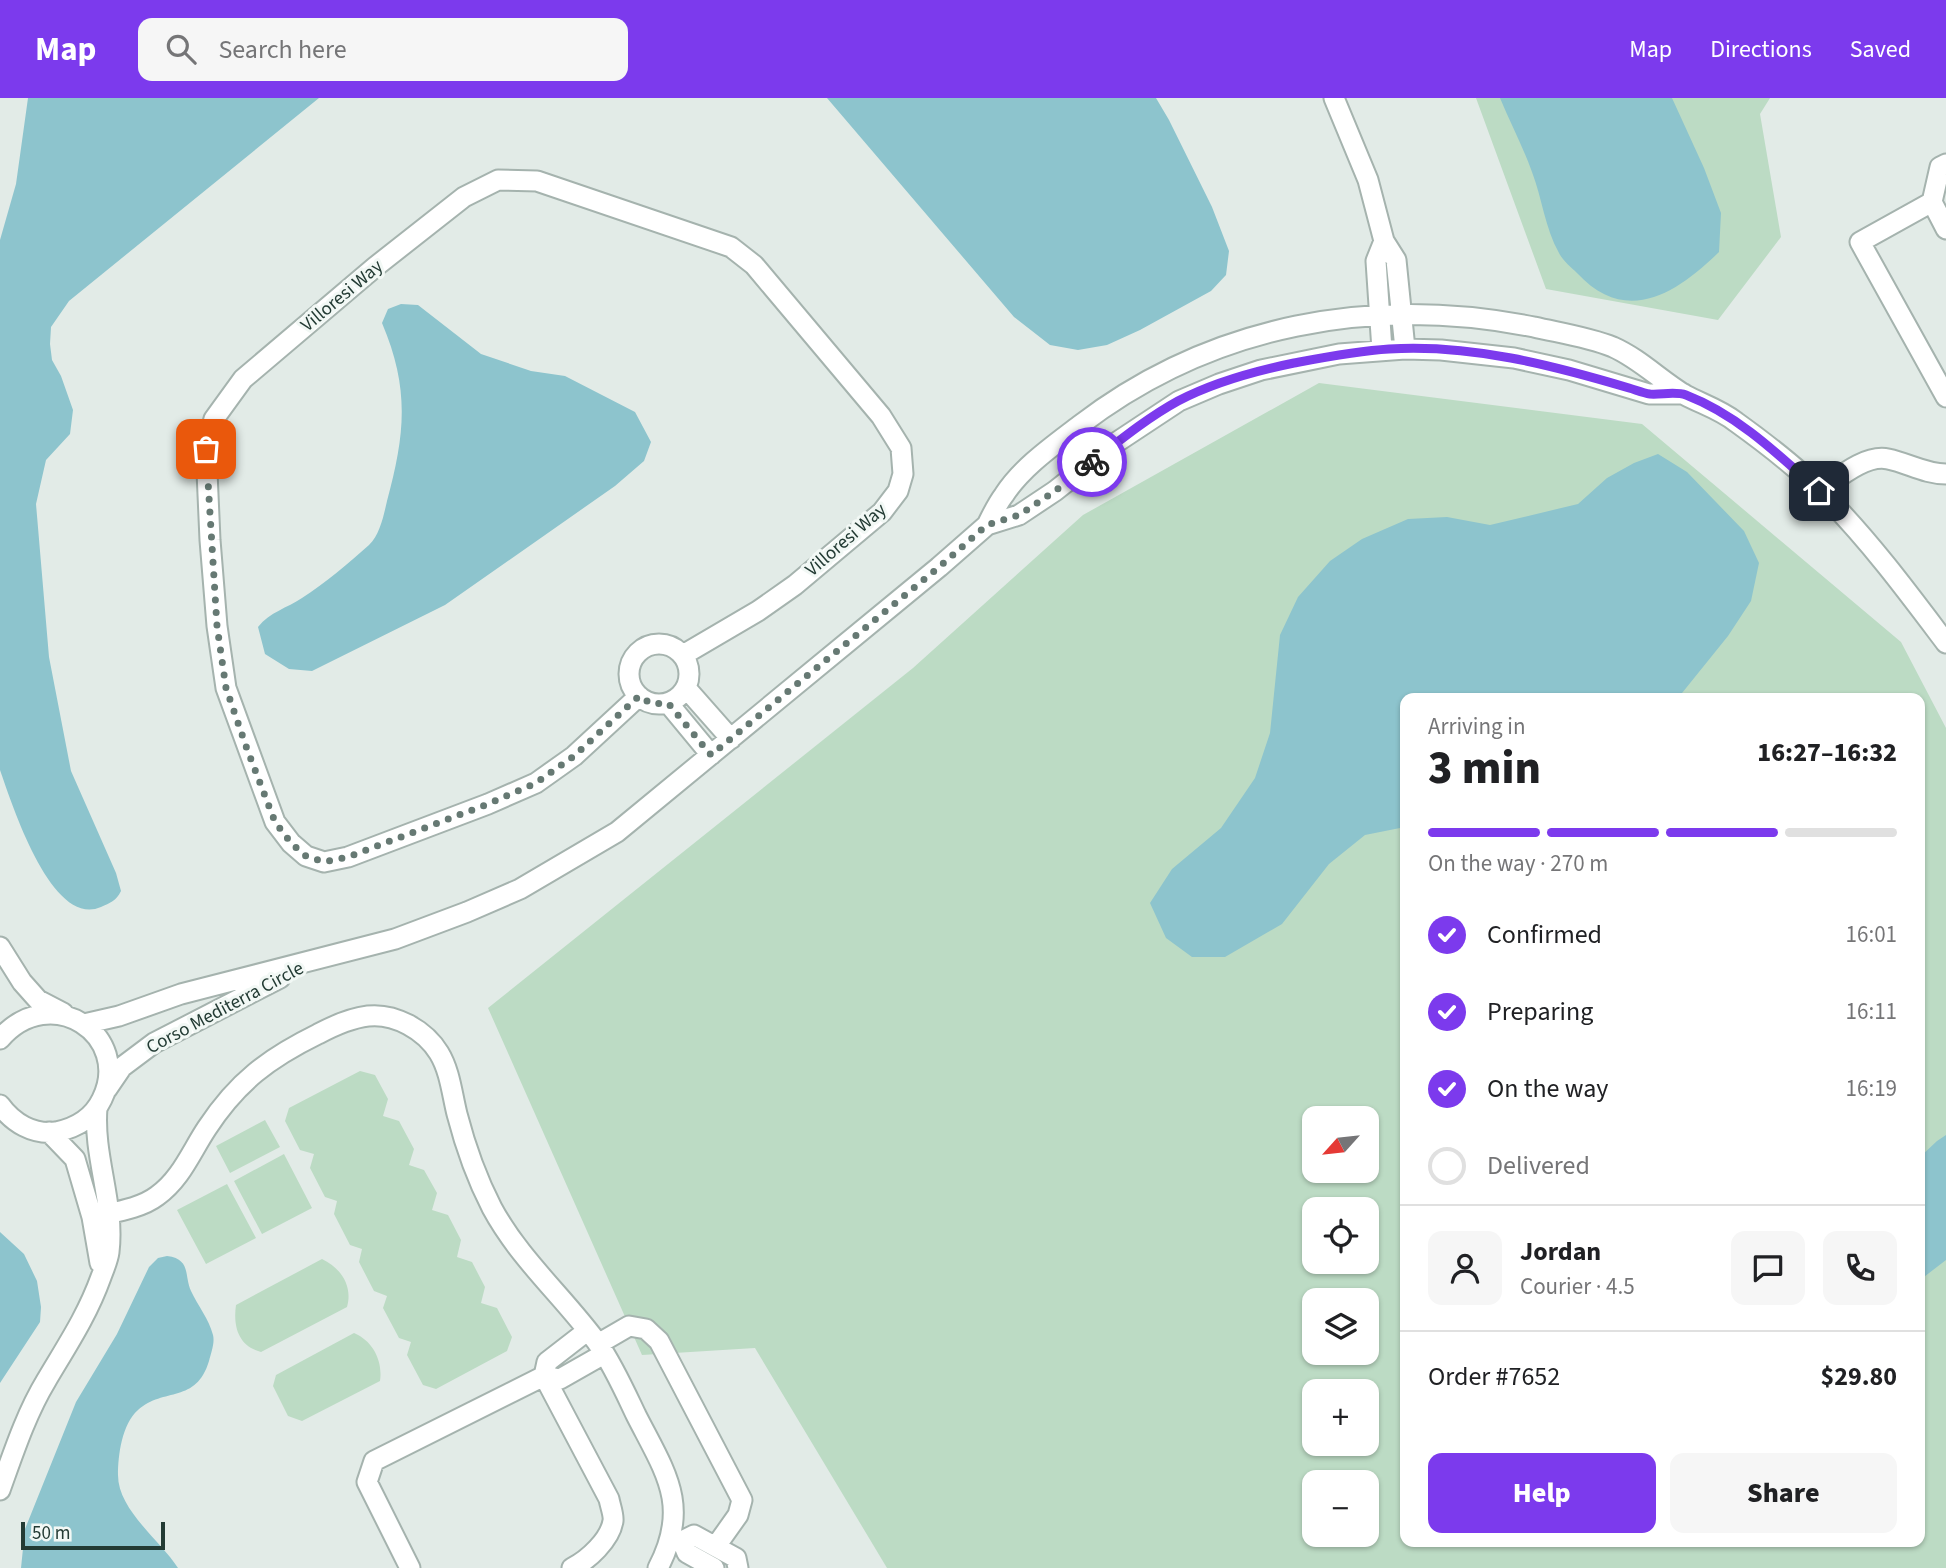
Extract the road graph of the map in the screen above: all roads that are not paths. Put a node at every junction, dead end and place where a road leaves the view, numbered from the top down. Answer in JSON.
{"nodes":[{"id":1,"x":1334,"y":98,"type":"edge"},
{"id":2,"x":1946,"y":164,"type":"edge"},
{"id":3,"x":1932,"y":202,"type":"junction"},
{"id":4,"x":1946,"y":229,"type":"edge"},
{"id":5,"x":1384,"y":241,"type":"junction"},
{"id":6,"x":1401,"y":315,"type":"junction"},
{"id":7,"x":1380,"y":316,"type":"junction"},
{"id":8,"x":1405,"y":349,"type":"junction"},
{"id":9,"x":1382,"y":350,"type":"junction"},
{"id":10,"x":1684,"y":394,"type":"junction"},
{"id":11,"x":1946,"y":397,"type":"edge"},
{"id":12,"x":1942,"y":478,"type":"edge"},
{"id":13,"x":1819,"y":491,"type":"junction"},
{"id":14,"x":987,"y":525,"type":"junction"},
{"id":15,"x":1946,"y":643,"type":"edge"},
{"id":16,"x":683,"y":655,"type":"junction"},
{"id":17,"x":686,"y":688,"type":"junction"},
{"id":18,"x":639,"y":696,"type":"junction"},
{"id":19,"x":668,"y":703,"type":"junction"},
{"id":20,"x":731,"y":739,"type":"junction"},
{"id":21,"x":711,"y":755,"type":"junction"},
{"id":22,"x":0,"y":947,"type":"edge"},
{"id":23,"x":317,"y":960,"type":"junction"},
{"id":24,"x":75,"y":1020,"type":"junction"},
{"id":25,"x":0,"y":1032,"type":"edge"},
{"id":26,"x":0,"y":1039,"type":"edge"},
{"id":27,"x":107,"y":1090,"type":"junction"},
{"id":28,"x":0,"y":1105,"type":"edge"},
{"id":29,"x":97,"y":1108,"type":"junction"},
{"id":30,"x":29,"y":1129,"type":"junction"},
{"id":31,"x":0,"y":1132,"type":"edge"},
{"id":32,"x":49,"y":1132,"type":"junction"},
{"id":33,"x":101,"y":1214,"type":"junction"},
{"id":34,"x":597,"y":1343,"type":"junction"},
{"id":35,"x":544,"y":1376,"type":"junction"},
{"id":36,"x":0,"y":1490,"type":"edge"},
{"id":37,"x":676,"y":1539,"type":"junction"},
{"id":38,"x":716,"y":1546,"type":"junction"},
{"id":39,"x":410,"y":1568,"type":"edge"},
{"id":40,"x":572,"y":1568,"type":"edge"},
{"id":41,"x":658,"y":1568,"type":"edge"},
{"id":42,"x":715,"y":1568,"type":"edge"},
{"id":43,"x":738,"y":1568,"type":"edge"}],
"edges":[{"from":1,"to":5,"type":"street"},
{"from":2,"to":3,"type":"street"},
{"from":3,"to":4,"type":"street"},
{"from":3,"to":11,"type":"street"},
{"from":5,"to":6,"type":"street"},
{"from":5,"to":7,"type":"street"},
{"from":6,"to":7,"type":"street","name":"Corso Mediterra Circle"},
{"from":6,"to":8,"type":"street"},
{"from":6,"to":10,"type":"street","name":"Corso Mediterra Circle"},
{"from":7,"to":9,"type":"street"},
{"from":7,"to":14,"type":"street","name":"Corso Mediterra Circle"},
{"from":8,"to":9,"type":"street","name":"Corso Mediterra Circle"},
{"from":8,"to":10,"type":"street","name":"Corso Mediterra Circle"},
{"from":9,"to":14,"type":"street","name":"Corso Mediterra Circle"},
{"from":10,"to":13,"type":"street","name":"Corso Mediterra Circle"},
{"from":12,"to":13,"type":"street"},
{"from":13,"to":15,"type":"street","name":"Corso Mediterra Circle"},
{"from":14,"to":20,"type":"street","name":"Corso Mediterra Circle"},
{"from":16,"to":17,"type":"street"},
{"from":16,"to":18,"type":"street"},
{"from":16,"to":18,"type":"street","name":"Villoresi Way"},
{"from":17,"to":19,"type":"street"},
{"from":17,"to":20,"type":"street"},
{"from":18,"to":19,"type":"street"},
{"from":19,"to":21,"type":"street"},
{"from":20,"to":21,"type":"street","name":"Corso Mediterra Circle"},
{"from":21,"to":23,"type":"street","name":"Corso Mediterra Circle"},
{"from":22,"to":24,"type":"street"},
{"from":23,"to":24,"type":"street","name":"Corso Mediterra Circle"},
{"from":23,"to":27,"type":"street","name":"Corso Mediterra Circle"},
{"from":24,"to":26,"type":"street","name":"Corso Mediterra Circle"},
{"from":24,"to":27,"type":"street"},
{"from":25,"to":26,"type":"street"},
{"from":27,"to":29,"type":"street","name":"Corso Mediterra Circle"},
{"from":28,"to":30,"type":"street"},
{"from":29,"to":32,"type":"street","name":"Corso Mediterra Circle"},
{"from":29,"to":33,"type":"street"},
{"from":30,"to":31,"type":"street","name":"Corso Mediterra Circle"},
{"from":30,"to":32,"type":"street","name":"Corso Mediterra Circle"},
{"from":32,"to":33,"type":"street"},
{"from":33,"to":34,"type":"street"},
{"from":33,"to":36,"type":"street"},
{"from":34,"to":35,"type":"street"},
{"from":34,"to":35,"type":"street"},
{"from":34,"to":37,"type":"street"},
{"from":34,"to":38,"type":"street"},
{"from":35,"to":39,"type":"street"},
{"from":35,"to":40,"type":"street"},
{"from":37,"to":38,"type":"street"},
{"from":37,"to":41,"type":"street"},
{"from":37,"to":42,"type":"street"},
{"from":38,"to":43,"type":"street"}]}
